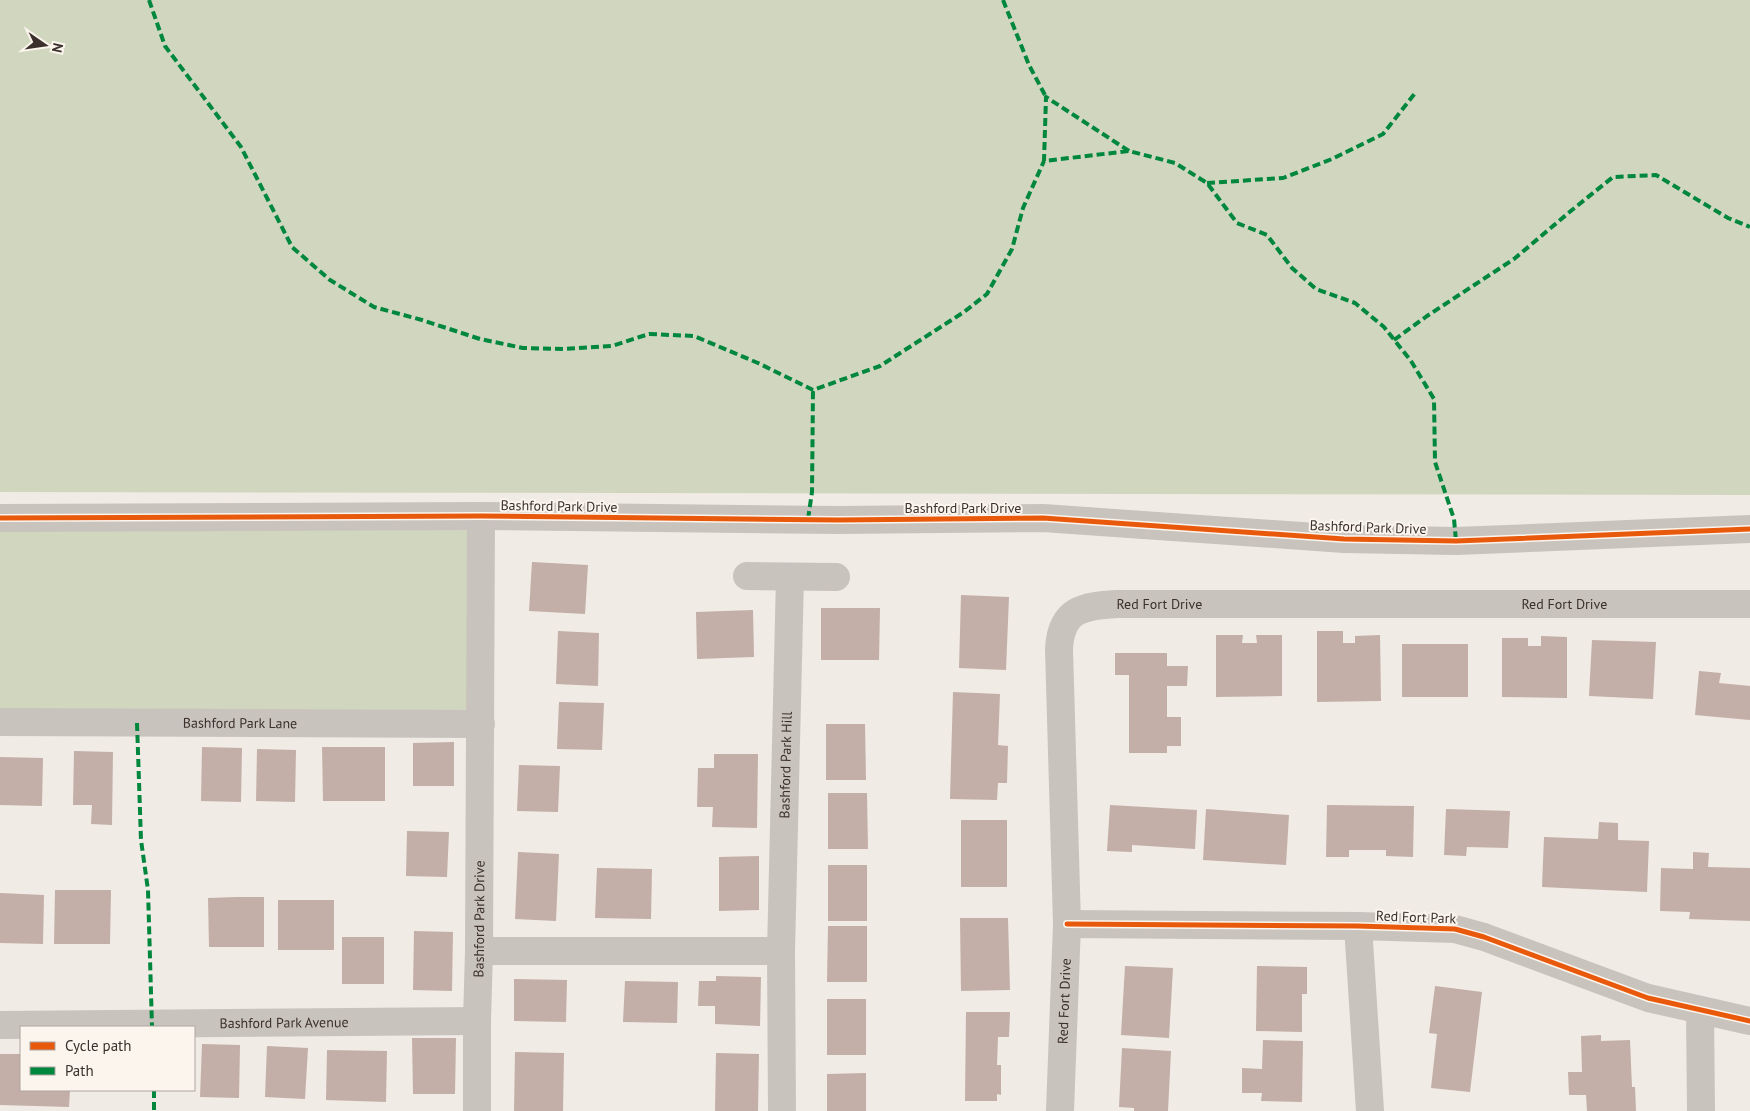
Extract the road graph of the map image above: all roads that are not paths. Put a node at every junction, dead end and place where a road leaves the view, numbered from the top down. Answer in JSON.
{"nodes":[{"id":1,"x":481,"y":516,"type":"junction"},
{"id":2,"x":0,"y":518,"type":"edge"},
{"id":3,"x":1750,"y":529,"type":"edge"},
{"id":4,"x":748,"y":576,"type":"dead end"},
{"id":5,"x":790,"y":577,"type":"junction"},
{"id":6,"x":836,"y":577,"type":"dead end"},
{"id":7,"x":1750,"y":604,"type":"edge"},
{"id":8,"x":0,"y":722,"type":"edge"},
{"id":9,"x":481,"y":724,"type":"junction"},
{"id":10,"x":1067,"y":924,"type":"junction"},
{"id":11,"x":1358,"y":926,"type":"junction"},
{"id":12,"x":479,"y":951,"type":"junction"},
{"id":13,"x":781,"y":951,"type":"junction"},
{"id":14,"x":1700,"y":1011,"type":"junction"},
{"id":15,"x":477,"y":1021,"type":"junction"},
{"id":16,"x":1750,"y":1021,"type":"edge"},
{"id":17,"x":0,"y":1025,"type":"edge"},
{"id":18,"x":477,"y":1111,"type":"edge"},
{"id":19,"x":782,"y":1111,"type":"edge"},
{"id":20,"x":1060,"y":1111,"type":"edge"},
{"id":21,"x":1370,"y":1111,"type":"edge"},
{"id":22,"x":1701,"y":1111,"type":"edge"}],
"edges":[{"from":1,"to":2,"type":"street","name":"Bashford Park Drive"},
{"from":1,"to":3,"type":"street","name":"Bashford Park Drive"},
{"from":1,"to":9,"type":"street","name":"Bashford Park Drive"},
{"from":4,"to":5,"type":"street"},
{"from":5,"to":6,"type":"street"},
{"from":5,"to":13,"type":"street","name":"Bashford Park Hill"},
{"from":7,"to":10,"type":"street","name":"Red Fort Drive"},
{"from":8,"to":9,"type":"street","name":"Bashford Park Lane"},
{"from":9,"to":12,"type":"street","name":"Bashford Park Drive"},
{"from":10,"to":11,"type":"street","name":"Red Fort Park"},
{"from":10,"to":20,"type":"street","name":"Red Fort Drive"},
{"from":11,"to":14,"type":"street","name":"Red Fort Park"},
{"from":11,"to":21,"type":"street","name":"Red Fort Park"},
{"from":12,"to":13,"type":"street"},
{"from":12,"to":15,"type":"street","name":"Bashford Park Drive"},
{"from":13,"to":19,"type":"street","name":"Bashford Park Hill"},
{"from":14,"to":16,"type":"street","name":"Red Fort Park"},
{"from":14,"to":22,"type":"street"},
{"from":15,"to":17,"type":"street","name":"Bashford Park Avenue"},
{"from":15,"to":18,"type":"street","name":"Bashford Park Drive"}]}
